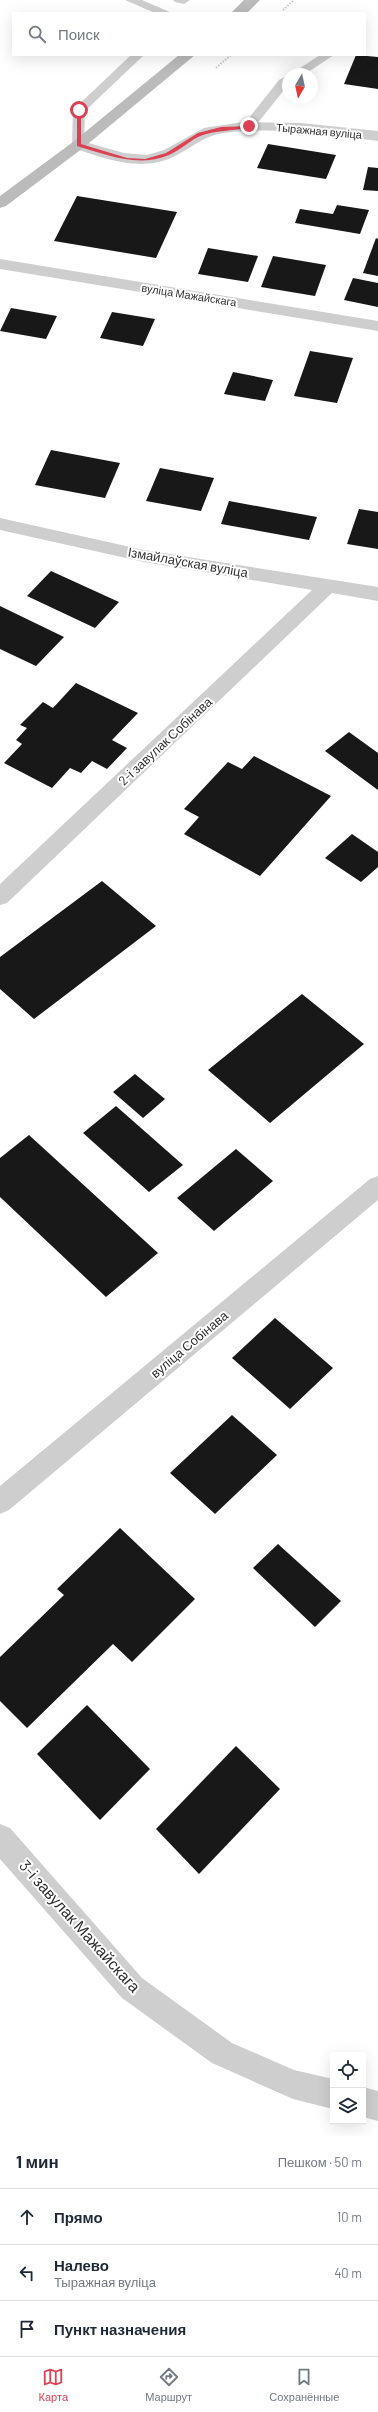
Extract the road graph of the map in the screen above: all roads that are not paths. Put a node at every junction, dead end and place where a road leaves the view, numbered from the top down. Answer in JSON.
{"nodes":[{"id":1,"x":131,"y":0,"type":"edge"},
{"id":2,"x":179,"y":0,"type":"edge"},
{"id":3,"x":184,"y":0,"type":"edge"},
{"id":4,"x":252,"y":0,"type":"edge"},
{"id":5,"x":144,"y":9,"type":"edge"},
{"id":6,"x":160,"y":12,"type":"edge"},
{"id":7,"x":239,"y":12,"type":"edge"},
{"id":8,"x":137,"y":56,"type":"edge"},
{"id":9,"x":187,"y":56,"type":"edge"},
{"id":10,"x":326,"y":56,"type":"edge"},
{"id":11,"x":307,"y":68,"type":"edge"},
{"id":12,"x":282,"y":84,"type":"edge"},
{"id":13,"x":249,"y":126,"type":"junction"},
{"id":14,"x":378,"y":136,"type":"edge"},
{"id":15,"x":78,"y":145,"type":"junction"},
{"id":16,"x":0,"y":203,"type":"edge"},
{"id":17,"x":0,"y":264,"type":"edge"},
{"id":18,"x":378,"y":326,"type":"edge"},
{"id":19,"x":0,"y":524,"type":"edge"},
{"id":20,"x":329,"y":585,"type":"junction"},
{"id":21,"x":378,"y":594,"type":"edge"},
{"id":22,"x":0,"y":897,"type":"edge"},
{"id":23,"x":378,"y":1186,"type":"edge"},
{"id":24,"x":0,"y":1502,"type":"edge"},
{"id":25,"x":0,"y":1838,"type":"edge"},
{"id":26,"x":330,"y":2093,"type":"edge"},
{"id":27,"x":366,"y":2103,"type":"edge"},
{"id":28,"x":378,"y":2106,"type":"edge"}],
"edges":[{"from":1,"to":5,"type":"lane"},
{"from":2,"to":3,"type":"lane"},
{"from":4,"to":7,"type":"main road"},
{"from":5,"to":6,"type":"lane"},
{"from":8,"to":15,"type":"lane"},
{"from":9,"to":15,"type":"main road"},
{"from":10,"to":11,"type":"lane"},
{"from":12,"to":13,"type":"lane"},
{"from":13,"to":14,"type":"street","name":"Тыражная вуліца"},
{"from":13,"to":15,"type":"street","name":"Тыражная вуліца"},
{"from":15,"to":16,"type":"main road"},
{"from":17,"to":18,"type":"street","name":"вуліца Мажайскага"},
{"from":19,"to":20,"type":"street","name":"Ізмайлаўская вуліца"},
{"from":20,"to":21,"type":"street","name":"Ізмайлаўская вуліца"},
{"from":20,"to":22,"type":"street","name":"2-і завулак Собінава"},
{"from":23,"to":24,"type":"street","name":"вуліца Собінава"},
{"from":25,"to":26,"type":"street","name":"3-і завулак Мажайскага"},
{"from":27,"to":28,"type":"street"}]}
